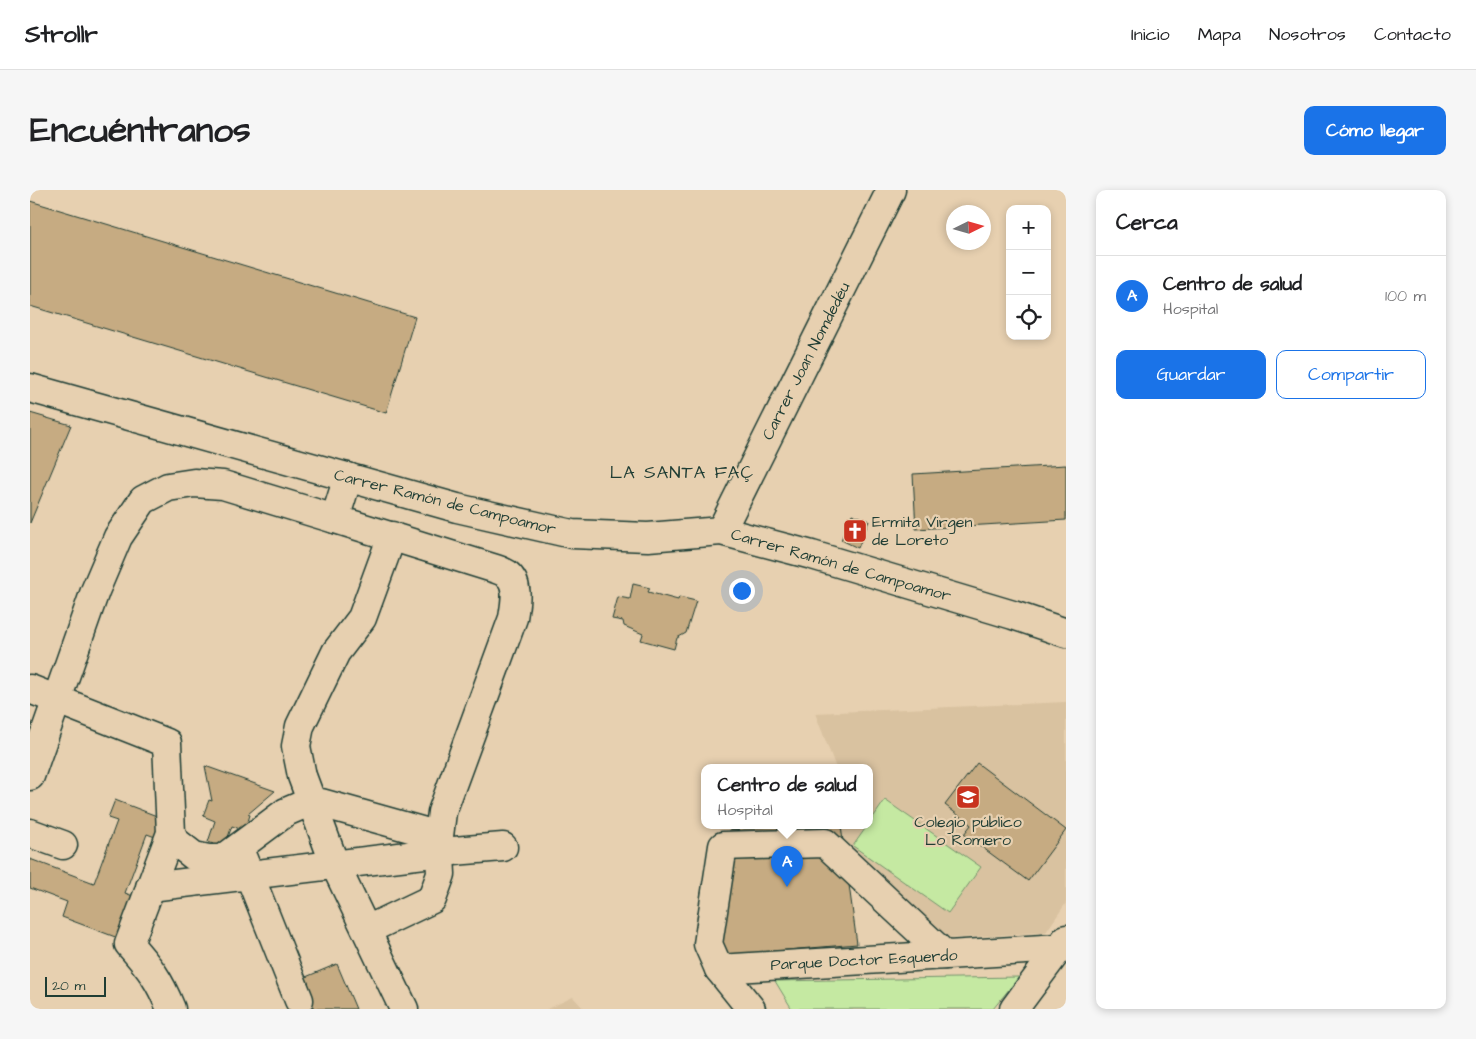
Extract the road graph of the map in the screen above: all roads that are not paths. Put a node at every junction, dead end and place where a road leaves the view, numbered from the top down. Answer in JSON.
{"nodes":[{"id":1,"x":891,"y":190,"type":"edge"},
{"id":2,"x":30,"y":388,"type":"edge"},
{"id":3,"x":348,"y":477,"type":"junction"},
{"id":4,"x":335,"y":519,"type":"junction"},
{"id":5,"x":720,"y":531,"type":"junction"},
{"id":6,"x":392,"y":536,"type":"junction"},
{"id":7,"x":1066,"y":633,"type":"edge"},
{"id":8,"x":30,"y":689,"type":"edge"},
{"id":9,"x":57,"y":699,"type":"junction"},
{"id":10,"x":30,"y":776,"type":"edge"},
{"id":11,"x":312,"y":803,"type":"junction"},
{"id":12,"x":30,"y":833,"type":"edge"},
{"id":13,"x":171,"y":833,"type":"junction"},
{"id":14,"x":440,"y":844,"type":"junction"},
{"id":15,"x":63,"y":845,"type":"dead end"},
{"id":16,"x":502,"y":847,"type":"dead end"},
{"id":17,"x":240,"y":848,"type":"junction"},
{"id":18,"x":335,"y":865,"type":"junction"},
{"id":19,"x":249,"y":876,"type":"junction"},
{"id":20,"x":150,"y":887,"type":"junction"},
{"id":21,"x":367,"y":930,"type":"junction"},
{"id":22,"x":1063,"y":944,"type":"edge"},
{"id":23,"x":945,"y":955,"type":"junction"},
{"id":24,"x":719,"y":969,"type":"junction"},
{"id":25,"x":300,"y":1000,"type":"dead end"},
{"id":26,"x":172,"y":1009,"type":"edge"},
{"id":27,"x":404,"y":1009,"type":"edge"},
{"id":28,"x":751,"y":1009,"type":"edge"},
{"id":29,"x":1014,"y":1009,"type":"edge"}],
"edges":[{"from":1,"to":5,"type":"street","name":"Carrer Joan Nomdedéu"},
{"from":2,"to":3,"type":"street","name":"Carrer Ramón de Campoamor"},
{"from":3,"to":4,"type":"street"},
{"from":3,"to":5,"type":"street","name":"Carrer Ramón de Campoamor"},
{"from":4,"to":6,"type":"street"},
{"from":4,"to":9,"type":"street"},
{"from":5,"to":7,"type":"street","name":"Carrer Ramón de Campoamor"},
{"from":6,"to":11,"type":"street"},
{"from":6,"to":14,"type":"street"},
{"from":8,"to":9,"type":"street"},
{"from":9,"to":10,"type":"street"},
{"from":9,"to":13,"type":"street"},
{"from":11,"to":14,"type":"street"},
{"from":11,"to":17,"type":"street"},
{"from":11,"to":18,"type":"street"},
{"from":12,"to":15,"type":"street"},
{"from":13,"to":17,"type":"street"},
{"from":13,"to":20,"type":"street"},
{"from":14,"to":16,"type":"street"},
{"from":14,"to":18,"type":"street"},
{"from":14,"to":21,"type":"street"},
{"from":17,"to":19,"type":"street"},
{"from":18,"to":19,"type":"street"},
{"from":18,"to":21,"type":"street"},
{"from":19,"to":20,"type":"street"},
{"from":19,"to":25,"type":"street"},
{"from":20,"to":26,"type":"street"},
{"from":21,"to":27,"type":"street"},
{"from":22,"to":23,"type":"street","name":"Parque Doctor Esquerdo"},
{"from":22,"to":29,"type":"street"},
{"from":23,"to":24,"type":"street","name":"Parque Doctor Esquerdo"},
{"from":23,"to":24,"type":"street"},
{"from":24,"to":28,"type":"street"}]}
